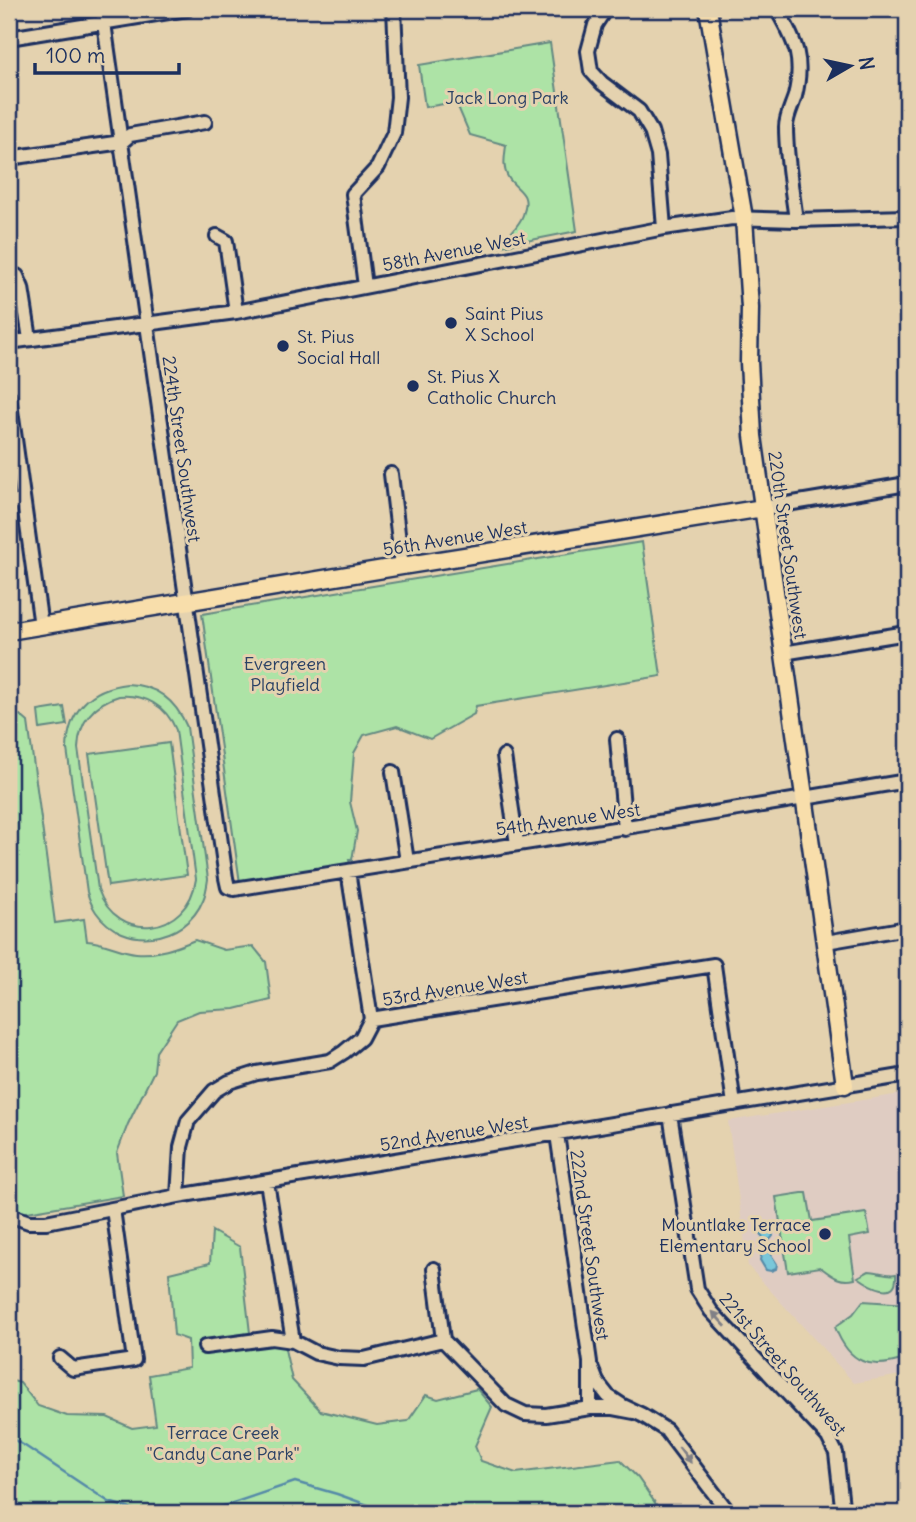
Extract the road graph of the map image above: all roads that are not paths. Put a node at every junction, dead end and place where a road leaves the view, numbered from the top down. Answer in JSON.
{"nodes":[{"id":1,"x":103,"y":9,"type":"edge"},
{"id":2,"x":187,"y":9,"type":"edge"},
{"id":3,"x":394,"y":9,"type":"edge"},
{"id":4,"x":708,"y":9,"type":"edge"},
{"id":5,"x":604,"y":11,"type":"dead end"},
{"id":6,"x":779,"y":13,"type":"dead end"},
{"id":7,"x":105,"y":23,"type":"junction"},
{"id":8,"x":9,"y":38,"type":"edge"},
{"id":9,"x":205,"y":122,"type":"dead end"},
{"id":10,"x":122,"y":142,"type":"junction"},
{"id":11,"x":9,"y":158,"type":"edge"},
{"id":12,"x":907,"y":217,"type":"edge"},
{"id":13,"x":744,"y":218,"type":"junction"},
{"id":14,"x":796,"y":220,"type":"junction"},
{"id":15,"x":664,"y":228,"type":"junction"},
{"id":16,"x":217,"y":236,"type":"dead end"},
{"id":17,"x":17,"y":276,"type":"dead end"},
{"id":18,"x":365,"y":286,"type":"junction"},
{"id":19,"x":236,"y":312,"type":"junction"},
{"id":20,"x":148,"y":324,"type":"junction"},
{"id":21,"x":30,"y":339,"type":"junction"},
{"id":22,"x":9,"y":342,"type":"edge"},
{"id":23,"x":9,"y":396,"type":"edge"},
{"id":24,"x":391,"y":474,"type":"dead end"},
{"id":25,"x":907,"y":484,"type":"edge"},
{"id":26,"x":23,"y":501,"type":"junction"},
{"id":27,"x":9,"y":503,"type":"edge"},
{"id":28,"x":762,"y":509,"type":"junction"},
{"id":29,"x":402,"y":566,"type":"junction"},
{"id":30,"x":186,"y":602,"type":"junction"},
{"id":31,"x":41,"y":626,"type":"junction"},
{"id":32,"x":9,"y":631,"type":"edge"},
{"id":33,"x":907,"y":633,"type":"edge"},
{"id":34,"x":783,"y":653,"type":"junction"},
{"id":35,"x":617,"y":739,"type":"dead end"},
{"id":36,"x":504,"y":756,"type":"dead end"},
{"id":37,"x":393,"y":772,"type":"dead end"},
{"id":38,"x":907,"y":781,"type":"edge"},
{"id":39,"x":803,"y":798,"type":"junction"},
{"id":40,"x":625,"y":829,"type":"junction"},
{"id":41,"x":517,"y":844,"type":"junction"},
{"id":42,"x":407,"y":861,"type":"junction"},
{"id":43,"x":348,"y":871,"type":"junction"},
{"id":44,"x":234,"y":889,"type":"joint"},
{"id":45,"x":907,"y":928,"type":"edge"},
{"id":46,"x":826,"y":942,"type":"junction"},
{"id":47,"x":371,"y":1019,"type":"junction"},
{"id":48,"x":907,"y":1075,"type":"edge"},
{"id":49,"x":845,"y":1085,"type":"junction"},
{"id":50,"x":734,"y":1104,"type":"junction"},
{"id":51,"x":670,"y":1115,"type":"junction"},
{"id":52,"x":556,"y":1134,"type":"junction"},
{"id":53,"x":267,"y":1182,"type":"junction"},
{"id":54,"x":178,"y":1196,"type":"junction"},
{"id":55,"x":113,"y":1209,"type":"junction"},
{"id":56,"x":9,"y":1215,"type":"edge"},
{"id":57,"x":434,"y":1269,"type":"dead end"},
{"id":58,"x":443,"y":1340,"type":"junction"},
{"id":59,"x":293,"y":1341,"type":"junction"},
{"id":60,"x":205,"y":1347,"type":"dead end"},
{"id":61,"x":60,"y":1358,"type":"dead end"},
{"id":62,"x":590,"y":1362,"type":"junction"},
{"id":63,"x":590,"y":1408,"type":"junction"},
{"id":64,"x":634,"y":1412,"type":"junction"},
{"id":65,"x":729,"y":1513,"type":"edge"},
{"id":66,"x":839,"y":1513,"type":"edge"}],
"edges":[{"from":1,"to":7,"type":"street","name":"224th Street Southwest"},
{"from":2,"to":7,"type":"street"},
{"from":3,"to":18,"type":"street"},
{"from":4,"to":13,"type":"main road","name":"220th Street Southwest"},
{"from":5,"to":15,"type":"street"},
{"from":6,"to":14,"type":"street"},
{"from":7,"to":8,"type":"street"},
{"from":7,"to":10,"type":"street","name":"224th Street Southwest"},
{"from":9,"to":10,"type":"street"},
{"from":10,"to":11,"type":"street"},
{"from":10,"to":20,"type":"street","name":"224th Street Southwest"},
{"from":12,"to":14,"type":"street","name":"58th Avenue West"},
{"from":13,"to":14,"type":"street","name":"58th Avenue West"},
{"from":13,"to":15,"type":"street","name":"58th Avenue West"},
{"from":13,"to":28,"type":"main road","name":"220th Street Southwest"},
{"from":15,"to":18,"type":"street","name":"58th Avenue West"},
{"from":16,"to":19,"type":"street"},
{"from":17,"to":21,"type":"street"},
{"from":18,"to":19,"type":"street","name":"58th Avenue West"},
{"from":19,"to":20,"type":"street","name":"58th Avenue West"},
{"from":20,"to":21,"type":"street","name":"58th Avenue West"},
{"from":20,"to":30,"type":"street","name":"224th Street Southwest"},
{"from":21,"to":22,"type":"street","name":"58th Avenue West"},
{"from":23,"to":26,"type":"street"},
{"from":24,"to":29,"type":"street"},
{"from":25,"to":28,"type":"street","name":"56th Avenue West"},
{"from":26,"to":27,"type":"street"},
{"from":26,"to":31,"type":"street"},
{"from":28,"to":29,"type":"main road","name":"56th Avenue West"},
{"from":28,"to":34,"type":"main road","name":"220th Street Southwest"},
{"from":29,"to":30,"type":"main road","name":"56th Avenue West"},
{"from":30,"to":31,"type":"main road","name":"56th Avenue West"},
{"from":30,"to":44,"type":"street","name":"224th Street Southwest"},
{"from":31,"to":32,"type":"main road","name":"56th Avenue West"},
{"from":33,"to":34,"type":"street"},
{"from":34,"to":39,"type":"main road","name":"220th Street Southwest"},
{"from":35,"to":40,"type":"street"},
{"from":36,"to":41,"type":"street"},
{"from":37,"to":42,"type":"street"},
{"from":38,"to":39,"type":"street","name":"54th Avenue West"},
{"from":39,"to":40,"type":"street","name":"54th Avenue West"},
{"from":39,"to":46,"type":"main road","name":"220th Street Southwest"},
{"from":40,"to":41,"type":"street","name":"54th Avenue West"},
{"from":41,"to":42,"type":"street","name":"54th Avenue West"},
{"from":42,"to":43,"type":"street","name":"54th Avenue West"},
{"from":43,"to":44,"type":"street","name":"54th Avenue West"},
{"from":43,"to":47,"type":"street"},
{"from":45,"to":46,"type":"street"},
{"from":46,"to":49,"type":"main road","name":"220th Street Southwest"},
{"from":47,"to":50,"type":"street","name":"53rd Avenue West"},
{"from":47,"to":54,"type":"street","name":"53rd Avenue West"},
{"from":48,"to":49,"type":"street","name":"52nd Avenue West"},
{"from":49,"to":50,"type":"street","name":"52nd Avenue West"},
{"from":50,"to":51,"type":"street","name":"52nd Avenue West"},
{"from":51,"to":52,"type":"street","name":"52nd Avenue West"},
{"from":66,"to":51,"type":"street","name":"221st Street Southwest","one_way":true},
{"from":52,"to":53,"type":"street","name":"52nd Avenue West"},
{"from":52,"to":62,"type":"street","name":"222nd Street Southwest"},
{"from":53,"to":54,"type":"street","name":"52nd Avenue West"},
{"from":53,"to":59,"type":"street"},
{"from":54,"to":55,"type":"street","name":"52nd Avenue West"},
{"from":55,"to":56,"type":"street","name":"52nd Avenue West"},
{"from":55,"to":61,"type":"street"},
{"from":57,"to":58,"type":"street"},
{"from":58,"to":59,"type":"street"},
{"from":58,"to":63,"type":"street"},
{"from":59,"to":60,"type":"street"},
{"from":62,"to":63,"type":"street","name":"222nd Street Southwest"},
{"from":62,"to":64,"type":"street","name":"222nd Street Southwest"},
{"from":63,"to":64,"type":"street","name":"222nd Street Southwest"},
{"from":64,"to":65,"type":"street","name":"222nd Street Southwest","one_way":true}]}
